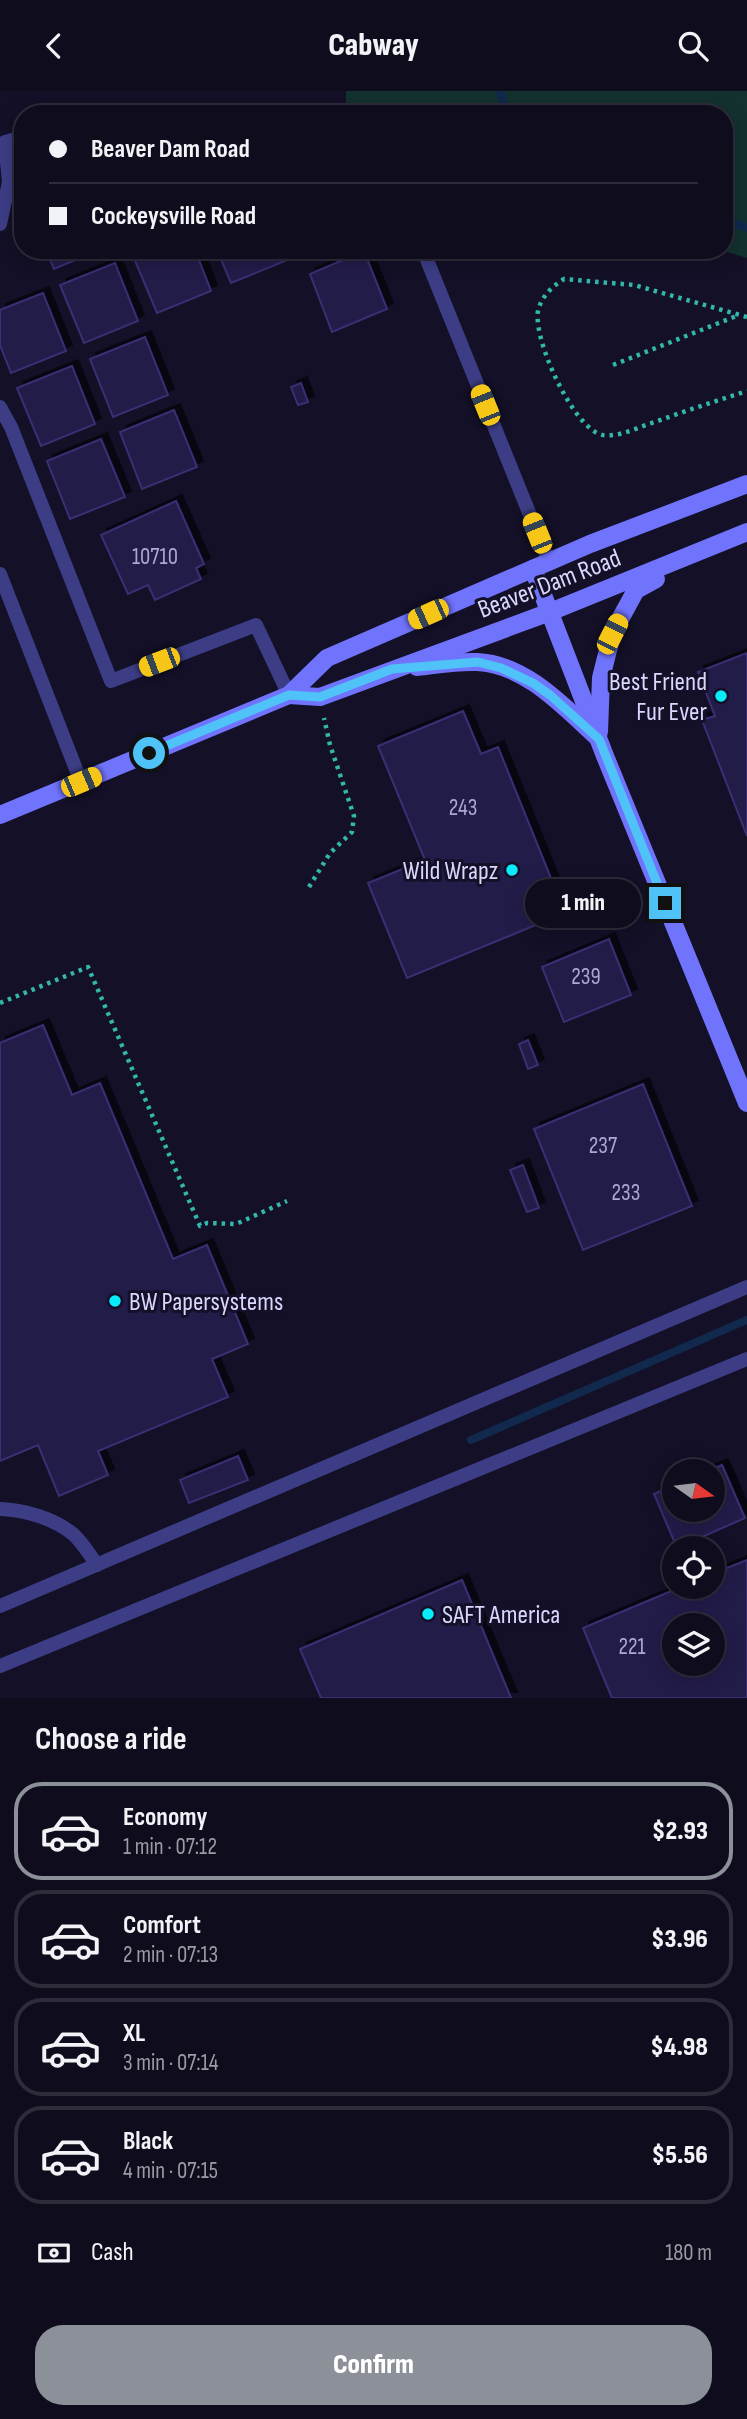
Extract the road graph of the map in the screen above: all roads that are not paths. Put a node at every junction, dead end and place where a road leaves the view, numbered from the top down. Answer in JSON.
{"nodes":[{"id":1,"x":14,"y":140,"type":"edge"},
{"id":2,"x":0,"y":224,"type":"edge"},
{"id":3,"x":426,"y":259,"type":"edge"},
{"id":4,"x":0,"y":407,"type":"edge"},
{"id":5,"x":747,"y":484,"type":"edge"},
{"id":6,"x":747,"y":532,"type":"edge"},
{"id":7,"x":702,"y":551,"type":"junction"},
{"id":8,"x":541,"y":566,"type":"junction"},
{"id":9,"x":0,"y":574,"type":"edge"},
{"id":10,"x":550,"y":612,"type":"junction"},
{"id":11,"x":392,"y":669,"type":"junction"},
{"id":12,"x":289,"y":695,"type":"junction"},
{"id":13,"x":599,"y":739,"type":"junction"},
{"id":14,"x":81,"y":782,"type":"junction"},
{"id":15,"x":0,"y":815,"type":"edge"},
{"id":16,"x":747,"y":1103,"type":"edge"},
{"id":17,"x":747,"y":1287,"type":"edge"},
{"id":18,"x":747,"y":1359,"type":"edge"},
{"id":19,"x":0,"y":1509,"type":"edge"},
{"id":20,"x":97,"y":1565,"type":"junction"},
{"id":21,"x":0,"y":1606,"type":"edge"},
{"id":22,"x":0,"y":1666,"type":"edge"}],
"edges":[{"from":1,"to":2,"type":"lane"},
{"from":3,"to":8,"type":"lane"},
{"from":4,"to":12,"type":"lane"},
{"from":5,"to":8,"type":"main road","name":"Beaver Dam Road"},
{"from":6,"to":7,"type":"main road","name":"Beaver Dam Road"},
{"from":7,"to":10,"type":"main road","name":"Beaver Dam Road"},
{"from":7,"to":13,"type":"main road"},
{"from":8,"to":10,"type":"main road"},
{"from":8,"to":12,"type":"main road","name":"Beaver Dam Road"},
{"from":9,"to":14,"type":"lane"},
{"from":10,"to":11,"type":"main road","name":"Beaver Dam Road"},
{"from":10,"to":13,"type":"main road"},
{"from":11,"to":12,"type":"main road","name":"Beaver Dam Road"},
{"from":11,"to":13,"type":"main road"},
{"from":12,"to":14,"type":"main road","name":"Beaver Dam Road"},
{"from":13,"to":16,"type":"main road"},
{"from":14,"to":15,"type":"main road","name":"Beaver Dam Road"},
{"from":17,"to":20,"type":"lane"},
{"from":18,"to":22,"type":"lane"},
{"from":19,"to":20,"type":"lane"},
{"from":20,"to":21,"type":"lane"}]}
